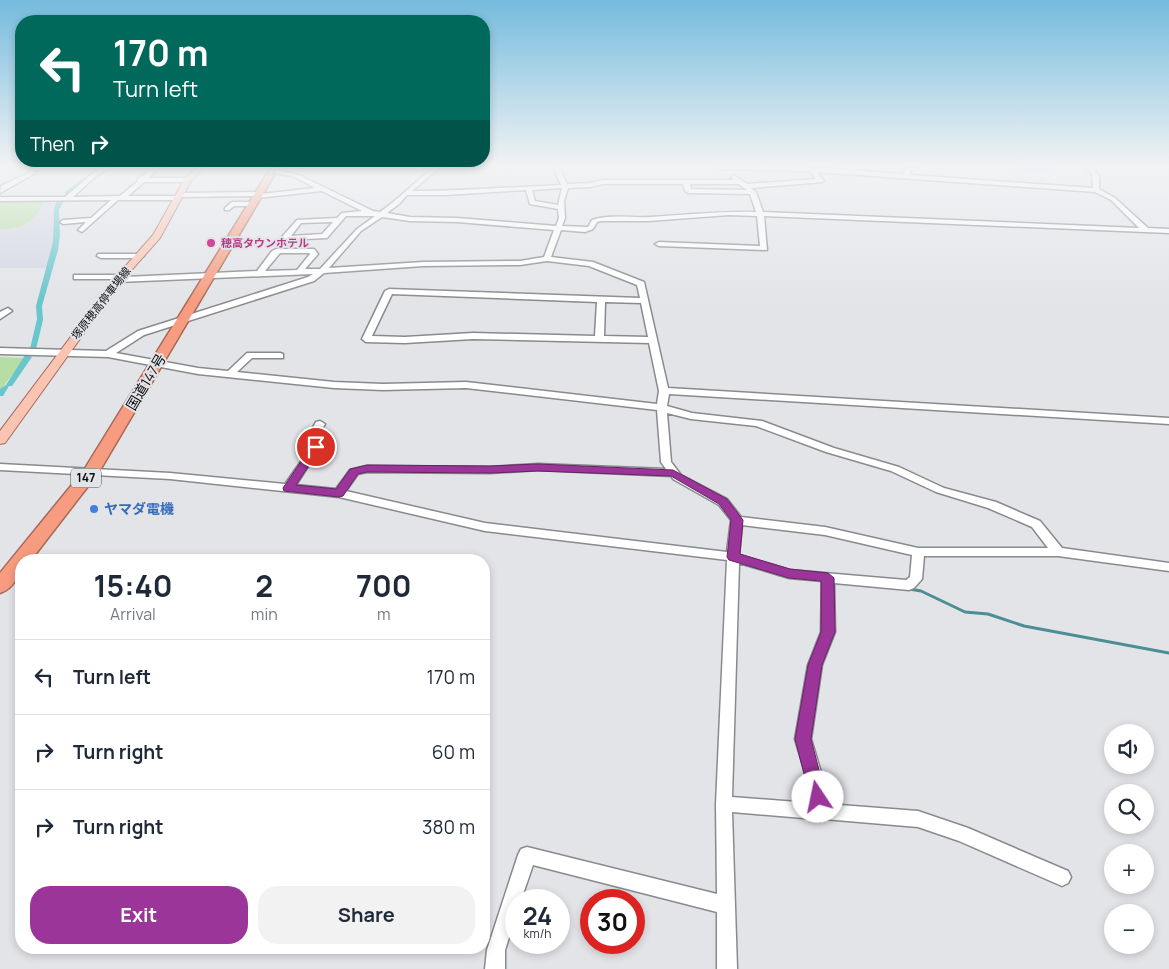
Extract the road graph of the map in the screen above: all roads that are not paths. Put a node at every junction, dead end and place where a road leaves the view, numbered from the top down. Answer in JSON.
{"nodes":[{"id":1,"x":102,"y":212,"type":"edge"},
{"id":2,"x":170,"y":212,"type":"edge"},
{"id":3,"x":248,"y":212,"type":"edge"},
{"id":4,"x":561,"y":212,"type":"edge"},
{"id":5,"x":1128,"y":212,"type":"edge"},
{"id":6,"x":372,"y":213,"type":"joint"},
{"id":7,"x":380,"y":214,"type":"junction"},
{"id":8,"x":760,"y":215,"type":"junction"},
{"id":9,"x":92,"y":220,"type":"junction"},
{"id":10,"x":338,"y":220,"type":"junction"},
{"id":11,"x":63,"y":222,"type":"dead end"},
{"id":12,"x":557,"y":228,"type":"junction"},
{"id":13,"x":82,"y":230,"type":"dead end"},
{"id":14,"x":1147,"y":230,"type":"junction"},
{"id":15,"x":1169,"y":231,"type":"edge"},
{"id":16,"x":660,"y":244,"type":"dead end"},
{"id":17,"x":101,"y":256,"type":"dead end"},
{"id":18,"x":140,"y":256,"type":"junction"},
{"id":19,"x":547,"y":259,"type":"junction"},
{"id":20,"x":300,"y":271,"type":"junction"},
{"id":21,"x":322,"y":271,"type":"junction"},
{"id":22,"x":260,"y":272,"type":"junction"},
{"id":23,"x":210,"y":276,"type":"junction"},
{"id":24,"x":77,"y":277,"type":"dead end"},
{"id":25,"x":119,"y":279,"type":"junction"},
{"id":26,"x":600,"y":299,"type":"junction"},
{"id":27,"x":644,"y":301,"type":"junction"},
{"id":28,"x":8,"y":311,"type":"dead end"},
{"id":29,"x":0,"y":316,"type":"edge"},
{"id":30,"x":182,"y":321,"type":"junction"},
{"id":31,"x":598,"y":339,"type":"junction"},
{"id":32,"x":653,"y":340,"type":"junction"},
{"id":33,"x":0,"y":351,"type":"edge"},
{"id":34,"x":63,"y":352,"type":"junction"},
{"id":35,"x":108,"y":354,"type":"junction"},
{"id":36,"x":280,"y":356,"type":"dead end"},
{"id":37,"x":158,"y":361,"type":"junction"},
{"id":38,"x":230,"y":374,"type":"junction"},
{"id":39,"x":664,"y":389,"type":"junction"},
{"id":40,"x":662,"y":408,"type":"junction"},
{"id":41,"x":1169,"y":421,"type":"edge"},
{"id":42,"x":320,"y":424,"type":"dead end"},
{"id":43,"x":0,"y":440,"type":"edge"},
{"id":44,"x":0,"y":467,"type":"edge"},
{"id":45,"x":90,"y":472,"type":"junction"},
{"id":46,"x":673,"y":473,"type":"junction"},
{"id":47,"x":288,"y":488,"type":"junction"},
{"id":48,"x":339,"y":493,"type":"junction"},
{"id":49,"x":737,"y":520,"type":"junction"},
{"id":50,"x":918,"y":552,"type":"junction"},
{"id":51,"x":1058,"y":552,"type":"junction"},
{"id":52,"x":25,"y":554,"type":"edge"},
{"id":53,"x":733,"y":557,"type":"junction"},
{"id":54,"x":15,"y":567,"type":"edge"},
{"id":55,"x":1169,"y":567,"type":"edge"},
{"id":56,"x":828,"y":578,"type":"junction"},
{"id":57,"x":0,"y":586,"type":"edge"},
{"id":58,"x":724,"y":804,"type":"junction"},
{"id":59,"x":820,"y":812,"type":"junction"},
{"id":60,"x":1062,"y":877,"type":"dead end"},
{"id":61,"x":727,"y":906,"type":"junction"},
{"id":62,"x":495,"y":969,"type":"edge"},
{"id":63,"x":727,"y":969,"type":"edge"}],
"edges":[{"from":1,"to":9,"type":"street"},
{"from":2,"to":18,"type":"main road","name":"塚原穂高停車場線"},
{"from":3,"to":23,"type":"highway","name":"国道147号","number":"147"},
{"from":4,"to":12,"type":"street"},
{"from":5,"to":14,"type":"street"},
{"from":6,"to":7,"type":"street"},
{"from":6,"to":10,"type":"street"},
{"from":7,"to":12,"type":"street"},
{"from":7,"to":21,"type":"street"},
{"from":8,"to":12,"type":"street"},
{"from":8,"to":14,"type":"street"},
{"from":8,"to":16,"type":"street"},
{"from":9,"to":11,"type":"street"},
{"from":9,"to":13,"type":"street"},
{"from":10,"to":10,"type":"street"},
{"from":12,"to":19,"type":"street"},
{"from":14,"to":15,"type":"street"},
{"from":17,"to":18,"type":"street"},
{"from":18,"to":25,"type":"main road","name":"塚原穂高停車場線"},
{"from":19,"to":21,"type":"street"},
{"from":19,"to":27,"type":"street"},
{"from":20,"to":21,"type":"street"},
{"from":20,"to":22,"type":"street"},
{"from":20,"to":22,"type":"street"},
{"from":21,"to":30,"type":"street"},
{"from":22,"to":23,"type":"street"},
{"from":23,"to":25,"type":"street"},
{"from":23,"to":30,"type":"highway","name":"国道147号","number":"147"},
{"from":24,"to":25,"type":"street"},
{"from":25,"to":34,"type":"main road","name":"塚原穂高停車場線"},
{"from":26,"to":27,"type":"street"},
{"from":26,"to":31,"type":"street"},
{"from":26,"to":31,"type":"street"},
{"from":27,"to":32,"type":"street"},
{"from":28,"to":29,"type":"street"},
{"from":30,"to":35,"type":"street"},
{"from":30,"to":37,"type":"highway","name":"国道147号","number":"147"},
{"from":31,"to":32,"type":"street"},
{"from":32,"to":39,"type":"street"},
{"from":33,"to":34,"type":"street"},
{"from":34,"to":35,"type":"street"},
{"from":34,"to":43,"type":"main road","name":"塚原穂高停車場線"},
{"from":35,"to":37,"type":"street"},
{"from":36,"to":38,"type":"street"},
{"from":37,"to":38,"type":"street"},
{"from":37,"to":45,"type":"highway","name":"国道147号","number":"147"},
{"from":38,"to":40,"type":"street"},
{"from":39,"to":40,"type":"street"},
{"from":39,"to":41,"type":"street"},
{"from":40,"to":46,"type":"street"},
{"from":40,"to":51,"type":"street"},
{"from":42,"to":47,"type":"street"},
{"from":44,"to":45,"type":"street"},
{"from":45,"to":47,"type":"street"},
{"from":45,"to":52,"type":"highway","name":"国道147号","number":"147"},
{"from":46,"to":48,"type":"street"},
{"from":46,"to":49,"type":"street"},
{"from":47,"to":48,"type":"street"},
{"from":48,"to":53,"type":"street"},
{"from":49,"to":50,"type":"street"},
{"from":49,"to":53,"type":"street"},
{"from":50,"to":51,"type":"street"},
{"from":50,"to":56,"type":"street"},
{"from":51,"to":55,"type":"street"},
{"from":53,"to":56,"type":"street"},
{"from":53,"to":58,"type":"street"},
{"from":54,"to":57,"type":"highway","name":"国道147号","number":"147"},
{"from":56,"to":59,"type":"street"},
{"from":58,"to":59,"type":"street"},
{"from":58,"to":61,"type":"street"},
{"from":59,"to":60,"type":"street"},
{"from":61,"to":62,"type":"street"},
{"from":61,"to":63,"type":"street"}]}
